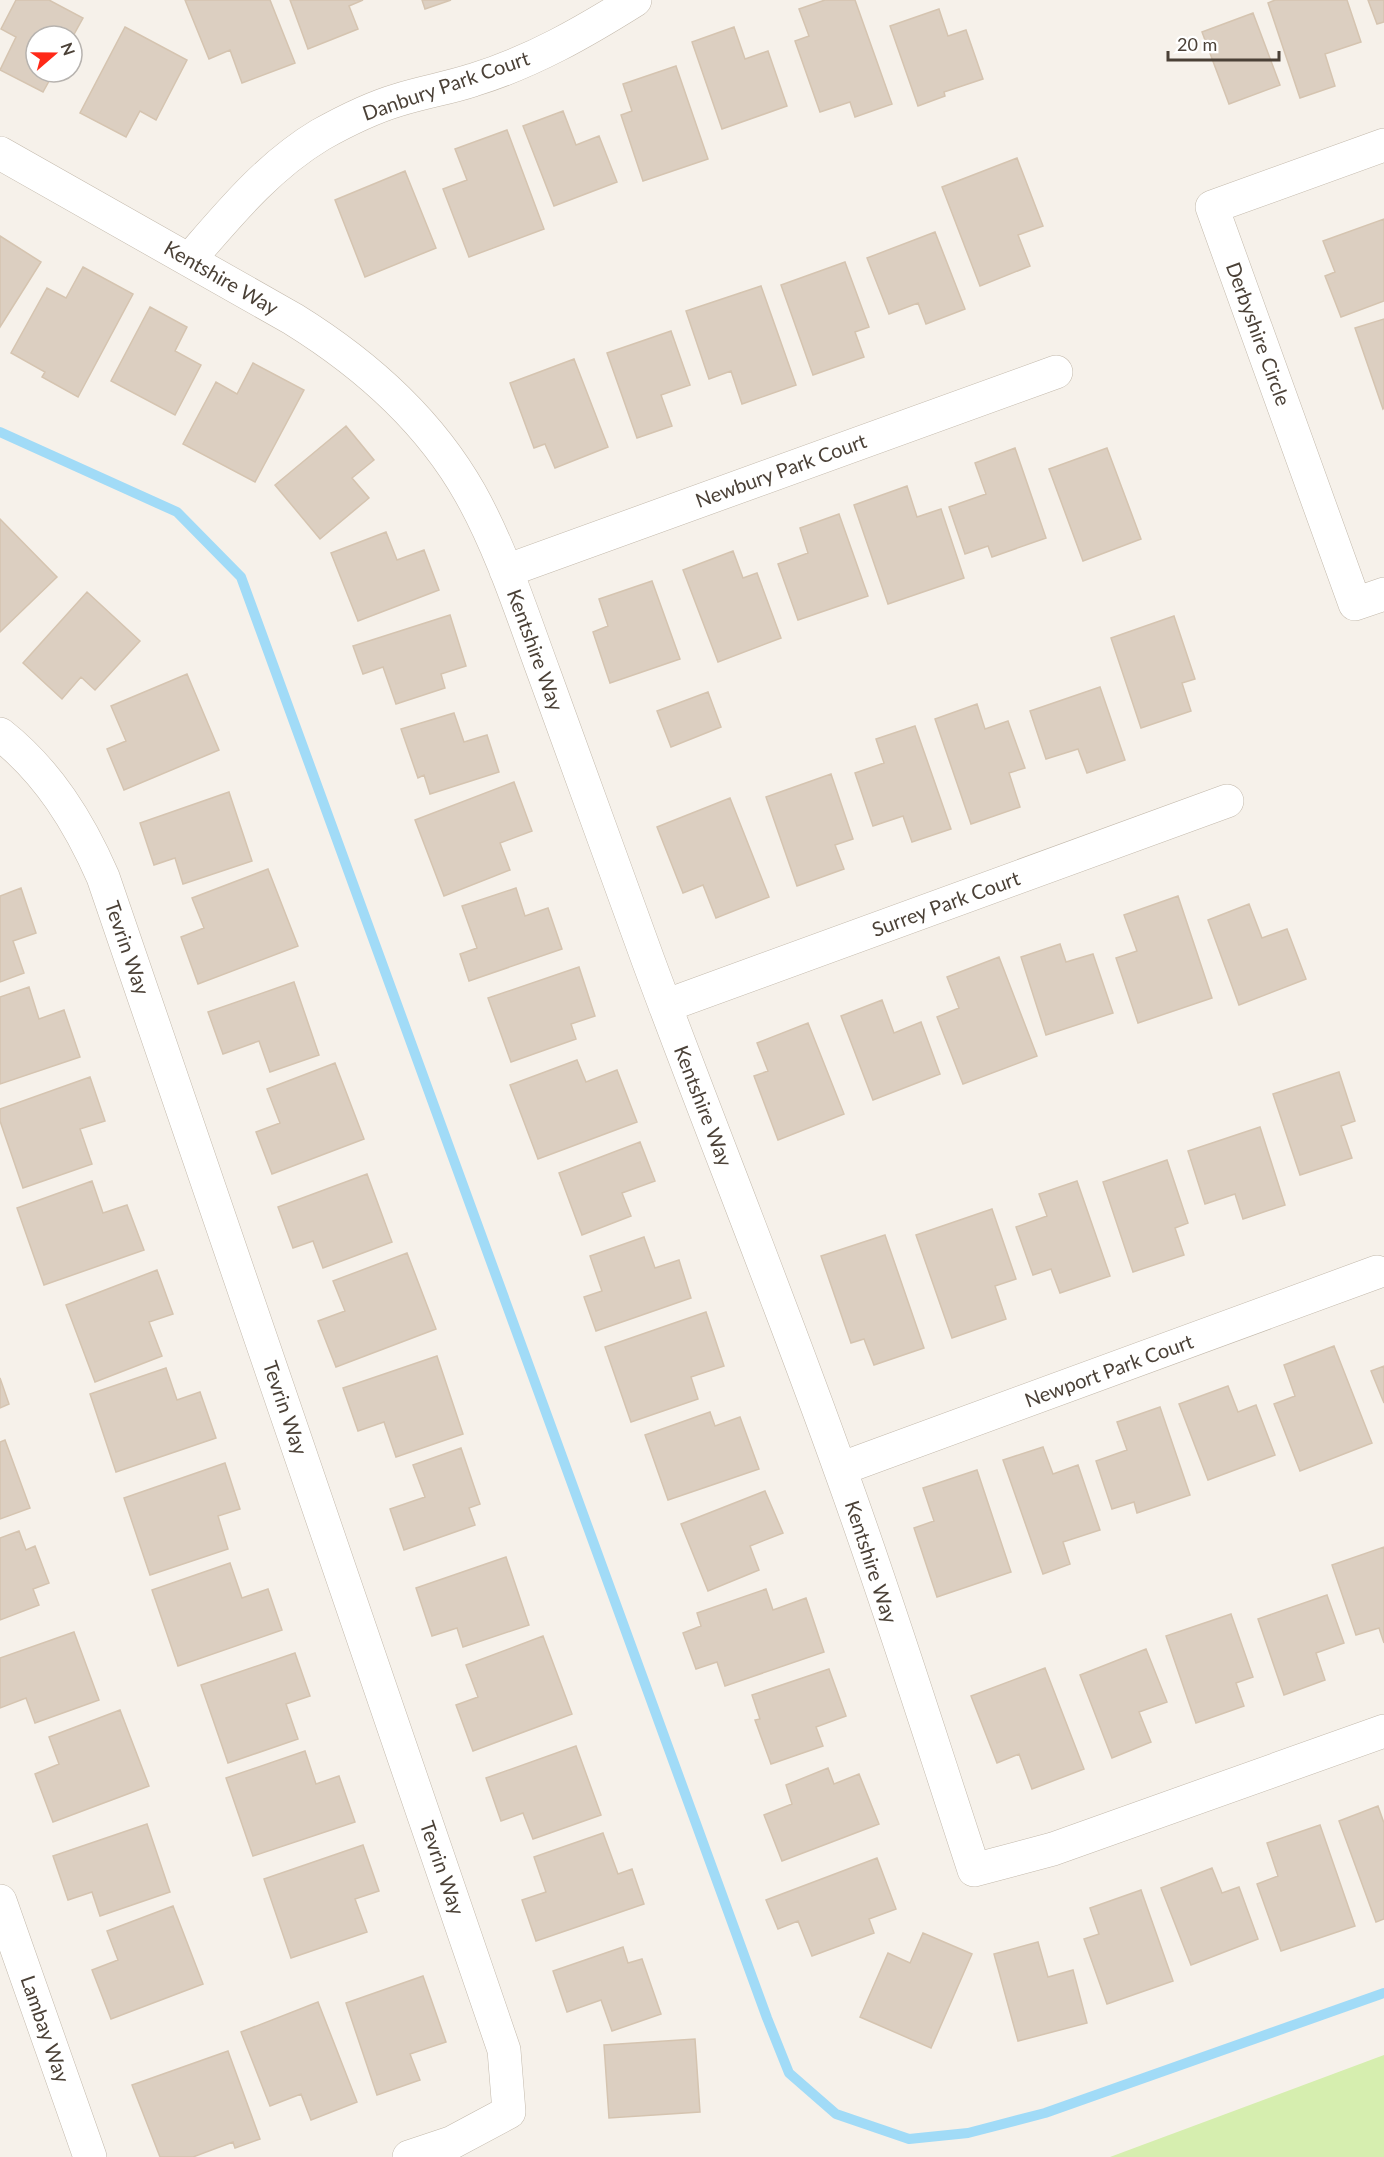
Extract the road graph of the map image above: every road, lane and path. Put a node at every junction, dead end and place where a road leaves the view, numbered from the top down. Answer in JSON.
{"nodes":[{"id":1,"x":635,"y":0,"type":"edge"},
{"id":2,"x":1384,"y":145,"type":"edge"},
{"id":3,"x":0,"y":153,"type":"edge"},
{"id":4,"x":189,"y":260,"type":"junction"},
{"id":5,"x":1056,"y":372,"type":"dead end"},
{"id":6,"x":506,"y":571,"type":"junction"},
{"id":7,"x":1384,"y":594,"type":"edge"},
{"id":8,"x":0,"y":734,"type":"edge"},
{"id":9,"x":1227,"y":801,"type":"dead end"},
{"id":10,"x":665,"y":1006,"type":"junction"},
{"id":11,"x":1377,"y":1272,"type":"dead end"},
{"id":12,"x":840,"y":1469,"type":"junction"},
{"id":13,"x":1384,"y":1731,"type":"edge"},
{"id":14,"x":0,"y":1901,"type":"edge"},
{"id":15,"x":90,"y":2157,"type":"edge"},
{"id":16,"x":409,"y":2157,"type":"edge"}],
"edges":[{"from":1,"to":4,"type":"street","name":"Danbury Park Court"},
{"from":2,"to":7,"type":"street","name":"Derbyshire Circle"},
{"from":3,"to":4,"type":"street","name":"Kentshire Way"},
{"from":4,"to":6,"type":"street","name":"Kentshire Way"},
{"from":5,"to":6,"type":"street","name":"Newbury Park Court"},
{"from":6,"to":10,"type":"street","name":"Kentshire Way"},
{"from":8,"to":16,"type":"street","name":"Tevrin Way"},
{"from":9,"to":10,"type":"street","name":"Surrey Park Court"},
{"from":10,"to":12,"type":"street","name":"Kentshire Way"},
{"from":11,"to":12,"type":"street","name":"Newport Park Court"},
{"from":12,"to":13,"type":"street","name":"Kentshire Way"},
{"from":14,"to":15,"type":"street","name":"Lambay Way"}]}
